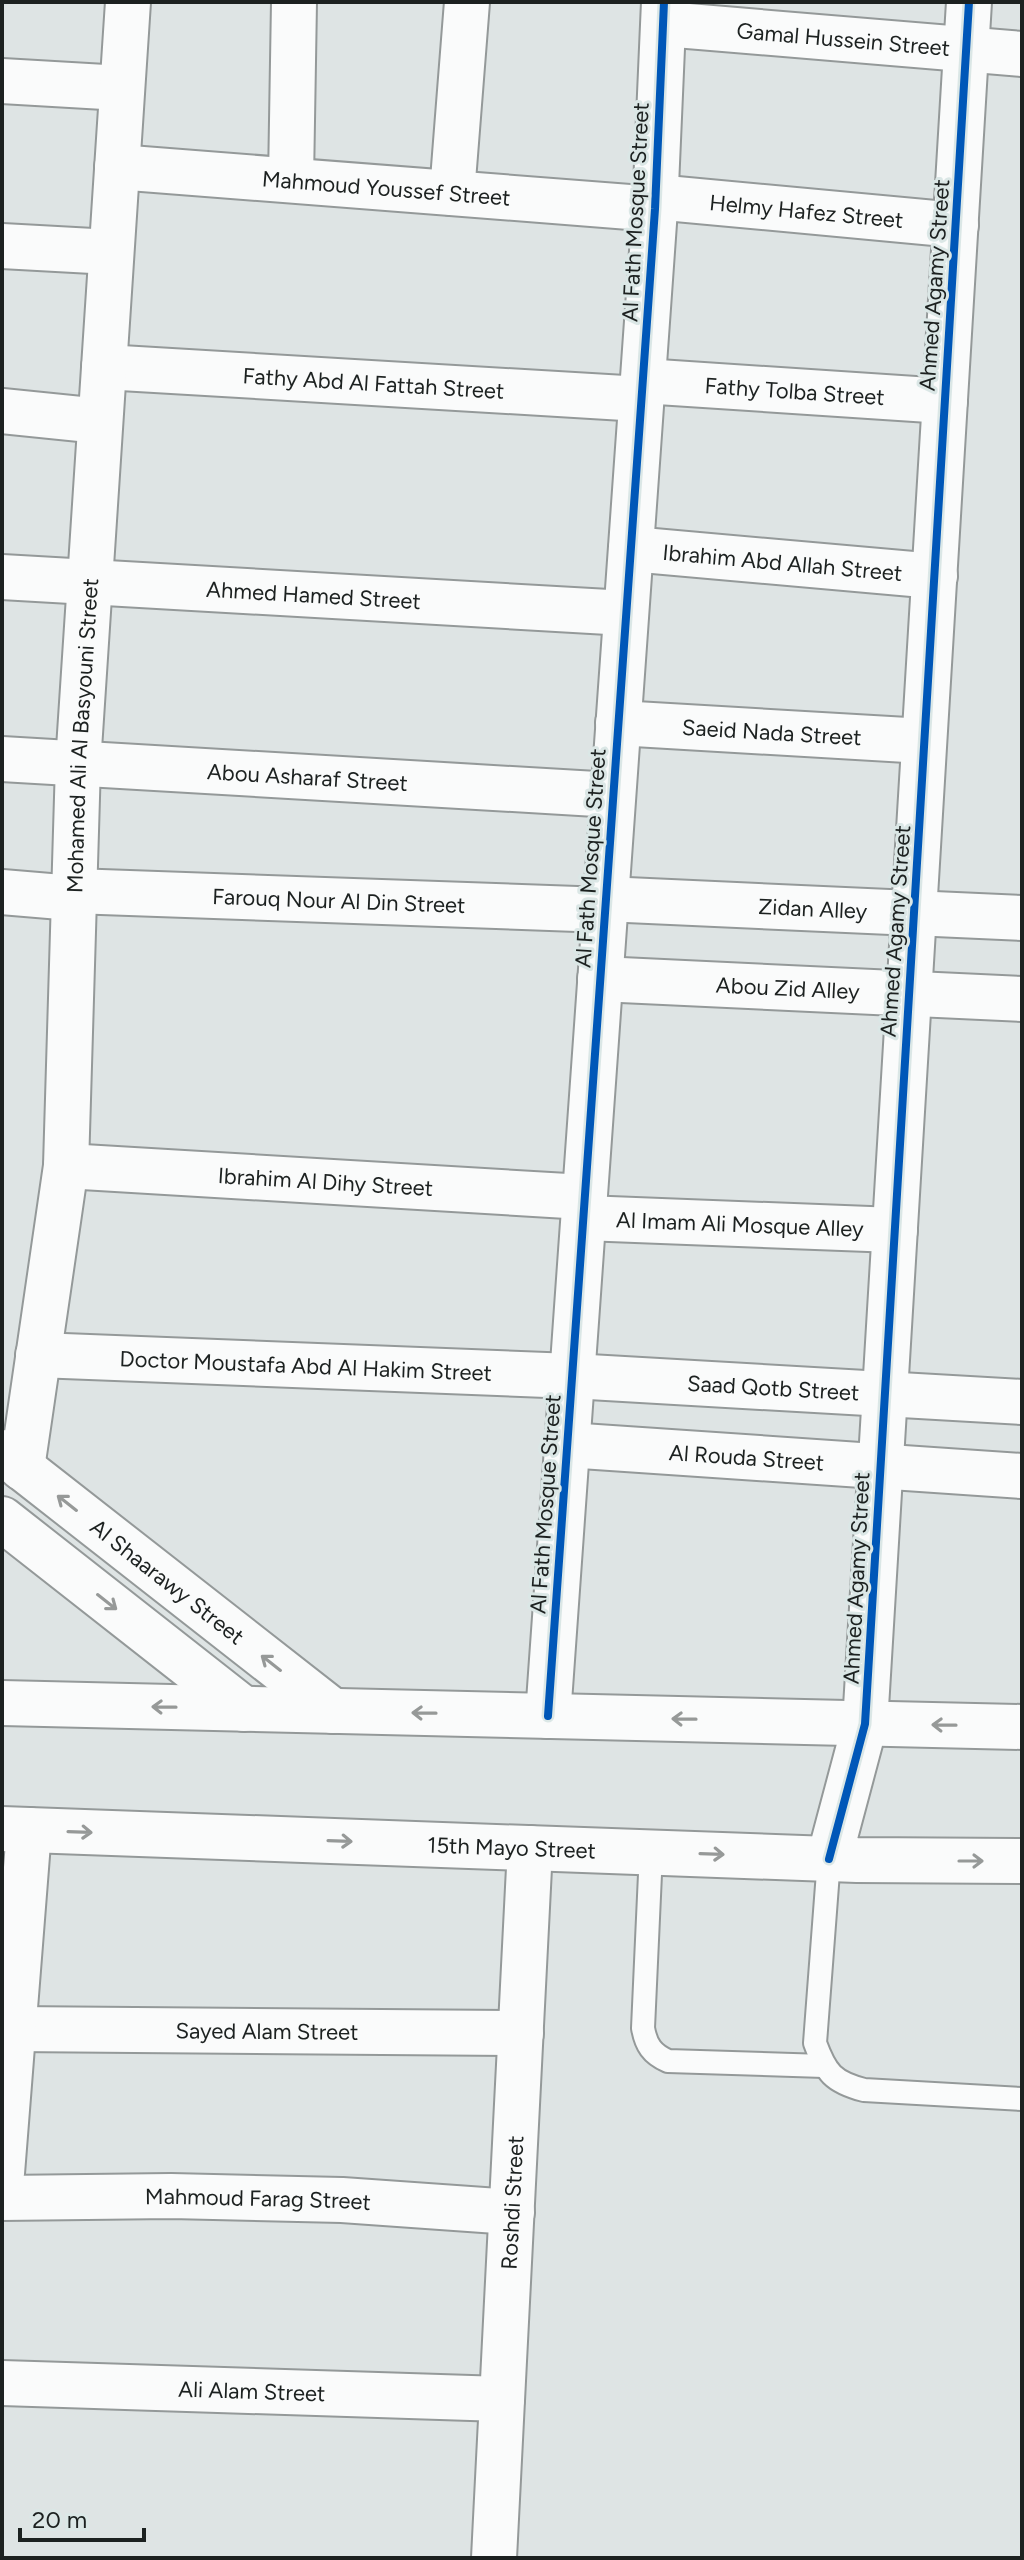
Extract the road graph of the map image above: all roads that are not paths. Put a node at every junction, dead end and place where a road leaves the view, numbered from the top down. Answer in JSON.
{"nodes":[{"id":1,"x":128,"y":2,"type":"edge"},
{"id":2,"x":294,"y":2,"type":"edge"},
{"id":3,"x":467,"y":2,"type":"edge"},
{"id":4,"x":969,"y":2,"type":"edge"},
{"id":5,"x":664,"y":13,"type":"edge"},
{"id":6,"x":967,"y":50,"type":"junction"},
{"id":7,"x":1022,"y":54,"type":"edge"},
{"id":8,"x":2,"y":81,"type":"edge"},
{"id":9,"x":122,"y":88,"type":"junction"},
{"id":10,"x":117,"y":167,"type":"junction"},
{"id":11,"x":291,"y":180,"type":"junction"},
{"id":12,"x":452,"y":193,"type":"junction"},
{"id":13,"x":655,"y":203,"type":"junction"},
{"id":14,"x":956,"y":225,"type":"junction"},
{"id":15,"x":2,"y":246,"type":"edge"},
{"id":16,"x":111,"y":252,"type":"junction"},
{"id":17,"x":104,"y":367,"type":"junction"},
{"id":18,"x":642,"y":390,"type":"junction"},
{"id":19,"x":945,"y":401,"type":"junction"},
{"id":20,"x":2,"y":411,"type":"edge"},
{"id":21,"x":100,"y":421,"type":"junction"},
{"id":22,"x":631,"y":549,"type":"junction"},
{"id":23,"x":935,"y":576,"type":"junction"},
{"id":24,"x":2,"y":577,"type":"edge"},
{"id":25,"x":89,"y":582,"type":"junction"},
{"id":26,"x":626,"y":613,"type":"junction"},
{"id":27,"x":618,"y":723,"type":"junction"},
{"id":28,"x":924,"y":741,"type":"junction"},
{"id":29,"x":2,"y":759,"type":"edge"},
{"id":30,"x":78,"y":764,"type":"junction"},
{"id":31,"x":613,"y":795,"type":"junction"},
{"id":32,"x":2,"y":892,"type":"edge"},
{"id":33,"x":73,"y":894,"type":"junction"},
{"id":34,"x":605,"y":905,"type":"junction"},
{"id":35,"x":914,"y":913,"type":"junction"},
{"id":36,"x":1022,"y":918,"type":"edge"},
{"id":37,"x":600,"y":979,"type":"junction"},
{"id":38,"x":909,"y":994,"type":"junction"},
{"id":39,"x":1022,"y":999,"type":"edge"},
{"id":40,"x":66,"y":1166,"type":"junction"},
{"id":41,"x":584,"y":1208,"type":"junction"},
{"id":42,"x":895,"y":1230,"type":"junction"},
{"id":43,"x":38,"y":1355,"type":"junction"},
{"id":44,"x":572,"y":1376,"type":"junction"},
{"id":45,"x":885,"y":1394,"type":"junction"},
{"id":46,"x":1022,"y":1402,"type":"edge"},
{"id":47,"x":567,"y":1445,"type":"junction"},
{"id":48,"x":12,"y":1460,"type":"edge"},
{"id":49,"x":881,"y":1466,"type":"junction"},
{"id":50,"x":1022,"y":1476,"type":"edge"},
{"id":51,"x":2,"y":1519,"type":"edge"},
{"id":52,"x":2,"y":1703,"type":"edge"},
{"id":53,"x":244,"y":1709,"type":"junction"},
{"id":54,"x":333,"y":1711,"type":"junction"},
{"id":55,"x":548,"y":1716,"type":"junction"},
{"id":56,"x":865,"y":1724,"type":"junction"},
{"id":57,"x":1022,"y":1727,"type":"edge"},
{"id":58,"x":16,"y":1830,"type":"edge"},
{"id":59,"x":530,"y":1848,"type":"junction"},
{"id":60,"x":651,"y":1852,"type":"junction"},
{"id":61,"x":829,"y":1859,"type":"junction"},
{"id":62,"x":1022,"y":1861,"type":"edge"},
{"id":63,"x":13,"y":2029,"type":"junction"},
{"id":64,"x":521,"y":2033,"type":"junction"},
{"id":65,"x":824,"y":2066,"type":"junction"},
{"id":66,"x":1022,"y":2099,"type":"edge"},
{"id":67,"x":4,"y":2116,"type":"edge"},
{"id":68,"x":2,"y":2173,"type":"edge"},
{"id":69,"x":2,"y":2198,"type":"edge"},
{"id":70,"x":512,"y":2212,"type":"junction"},
{"id":71,"x":2,"y":2383,"type":"edge"},
{"id":72,"x":502,"y":2399,"type":"junction"},
{"id":73,"x":494,"y":2558,"type":"edge"}],
"edges":[{"from":1,"to":9,"type":"street","name":"Mohamed Ali Al Basyouni Street"},
{"from":2,"to":11,"type":"street"},
{"from":3,"to":12,"type":"street"},
{"from":4,"to":6,"type":"street","name":"Ahmed Agamy Street"},
{"from":5,"to":6,"type":"street","name":"Gamal Hussein Street"},
{"from":5,"to":13,"type":"street","name":"Al Fath Mosque Street"},
{"from":6,"to":7,"type":"street","name":"Gamal Hussein Street"},
{"from":6,"to":14,"type":"street","name":"Ahmed Agamy Street"},
{"from":8,"to":9,"type":"street"},
{"from":9,"to":10,"type":"street","name":"Mohamed Ali Al Basyouni Street"},
{"from":10,"to":11,"type":"street","name":"Mahmoud Youssef Street"},
{"from":10,"to":16,"type":"street","name":"Mohamed Ali Al Basyouni Street"},
{"from":11,"to":12,"type":"street","name":"Mahmoud Youssef Street"},
{"from":12,"to":13,"type":"street","name":"Mahmoud Youssef Street"},
{"from":13,"to":14,"type":"street","name":"Helmy Hafez Street"},
{"from":13,"to":18,"type":"street","name":"Al Fath Mosque Street"},
{"from":14,"to":19,"type":"street","name":"Ahmed Agamy Street"},
{"from":15,"to":16,"type":"street"},
{"from":16,"to":17,"type":"street","name":"Mohamed Ali Al Basyouni Street"},
{"from":17,"to":18,"type":"street","name":"Fathy Abd Al Fattah Street"},
{"from":17,"to":21,"type":"street","name":"Mohamed Ali Al Basyouni Street"},
{"from":18,"to":19,"type":"street","name":"Fathy Tolba Street"},
{"from":18,"to":22,"type":"street","name":"Al Fath Mosque Street"},
{"from":19,"to":23,"type":"street","name":"Ahmed Agamy Street"},
{"from":20,"to":21,"type":"street"},
{"from":21,"to":25,"type":"street","name":"Mohamed Ali Al Basyouni Street"},
{"from":22,"to":23,"type":"street","name":"Ibrahim Abd Allah Street"},
{"from":22,"to":26,"type":"street","name":"Al Fath Mosque Street"},
{"from":23,"to":28,"type":"street","name":"Ahmed Agamy Street"},
{"from":24,"to":25,"type":"street","name":"Ahmed Hamed Street"},
{"from":25,"to":26,"type":"street","name":"Ahmed Hamed Street"},
{"from":25,"to":30,"type":"street","name":"Mohamed Ali Al Basyouni Street"},
{"from":26,"to":27,"type":"street","name":"Al Fath Mosque Street"},
{"from":27,"to":28,"type":"street","name":"Saeid Nada Street"},
{"from":27,"to":31,"type":"street","name":"Al Fath Mosque Street"},
{"from":28,"to":35,"type":"street","name":"Ahmed Agamy Street"},
{"from":29,"to":30,"type":"street","name":"Abou Asharaf Street"},
{"from":30,"to":31,"type":"street","name":"Abou Asharaf Street"},
{"from":30,"to":33,"type":"street","name":"Mohamed Ali Al Basyouni Street"},
{"from":31,"to":34,"type":"street","name":"Al Fath Mosque Street"},
{"from":32,"to":33,"type":"street","name":"Farouq Nour Al Din Street"},
{"from":33,"to":34,"type":"street","name":"Farouq Nour Al Din Street"},
{"from":33,"to":40,"type":"street","name":"Mohamed Ali Al Basyouni Street"},
{"from":34,"to":35,"type":"street","name":"Zidan Alley"},
{"from":34,"to":37,"type":"street","name":"Al Fath Mosque Street"},
{"from":35,"to":36,"type":"street","name":"Zidan Alley"},
{"from":35,"to":38,"type":"street","name":"Ahmed Agamy Street"},
{"from":37,"to":38,"type":"street","name":"Abou Zid Alley"},
{"from":37,"to":41,"type":"street","name":"Al Fath Mosque Street"},
{"from":38,"to":39,"type":"street","name":"Abou Zid Alley"},
{"from":38,"to":42,"type":"street","name":"Ahmed Agamy Street"},
{"from":40,"to":41,"type":"street","name":"Ibrahim Al Dihy Street"},
{"from":40,"to":43,"type":"street","name":"Mohamed Ali Al Basyouni Street"},
{"from":41,"to":42,"type":"street","name":"Al Imam Ali Mosque Alley"},
{"from":41,"to":44,"type":"street","name":"Al Fath Mosque Street"},
{"from":42,"to":45,"type":"street","name":"Ahmed Agamy Street"},
{"from":43,"to":44,"type":"street","name":"Doctor Moustafa Abd Al Hakim Street"},
{"from":43,"to":48,"type":"street","name":"Mohamed Ali Al Basyouni Street"},
{"from":44,"to":45,"type":"street","name":"Saad Qotb Street"},
{"from":44,"to":47,"type":"street","name":"Al Fath Mosque Street"},
{"from":45,"to":46,"type":"street","name":"Saad Qotb Street"},
{"from":45,"to":49,"type":"street","name":"Ahmed Agamy Street"},
{"from":47,"to":49,"type":"street","name":"Al Rouda Street"},
{"from":47,"to":55,"type":"street","name":"Al Fath Mosque Street"},
{"from":54,"to":48,"type":"street","name":"Al Shaarawy Street","one_way":true},
{"from":49,"to":50,"type":"street","name":"Al Rouda Street"},
{"from":49,"to":56,"type":"street","name":"Ahmed Agamy Street"},
{"from":51,"to":53,"type":"street","one_way":true},
{"from":53,"to":52,"type":"street","one_way":true},
{"from":53,"to":54,"type":"street"},
{"from":55,"to":54,"type":"street","one_way":true},
{"from":56,"to":55,"type":"street","one_way":true},
{"from":57,"to":56,"type":"street","one_way":true},
{"from":56,"to":61,"type":"street","name":"Ahmed Agamy Street"},
{"from":58,"to":59,"type":"street","name":"15th Mayo Street","one_way":true},
{"from":58,"to":63,"type":"street"},
{"from":59,"to":60,"type":"street","name":"15th Mayo Street"},
{"from":59,"to":64,"type":"street","name":"Roshdi Street"},
{"from":60,"to":61,"type":"street","name":"15th Mayo Street","one_way":true},
{"from":60,"to":65,"type":"lane"},
{"from":61,"to":62,"type":"street","name":"15th Mayo Street","one_way":true},
{"from":61,"to":65,"type":"lane"},
{"from":63,"to":64,"type":"street","name":"Sayed Alam Street"},
{"from":63,"to":67,"type":"street"},
{"from":64,"to":70,"type":"street","name":"Roshdi Street"},
{"from":65,"to":66,"type":"lane"},
{"from":67,"to":68,"type":"street"},
{"from":69,"to":70,"type":"street","name":"Mahmoud Farag Street"},
{"from":70,"to":72,"type":"street","name":"Roshdi Street"},
{"from":71,"to":72,"type":"street","name":"Ali Alam Street"},
{"from":72,"to":73,"type":"street","name":"Roshdi Street"}]}
